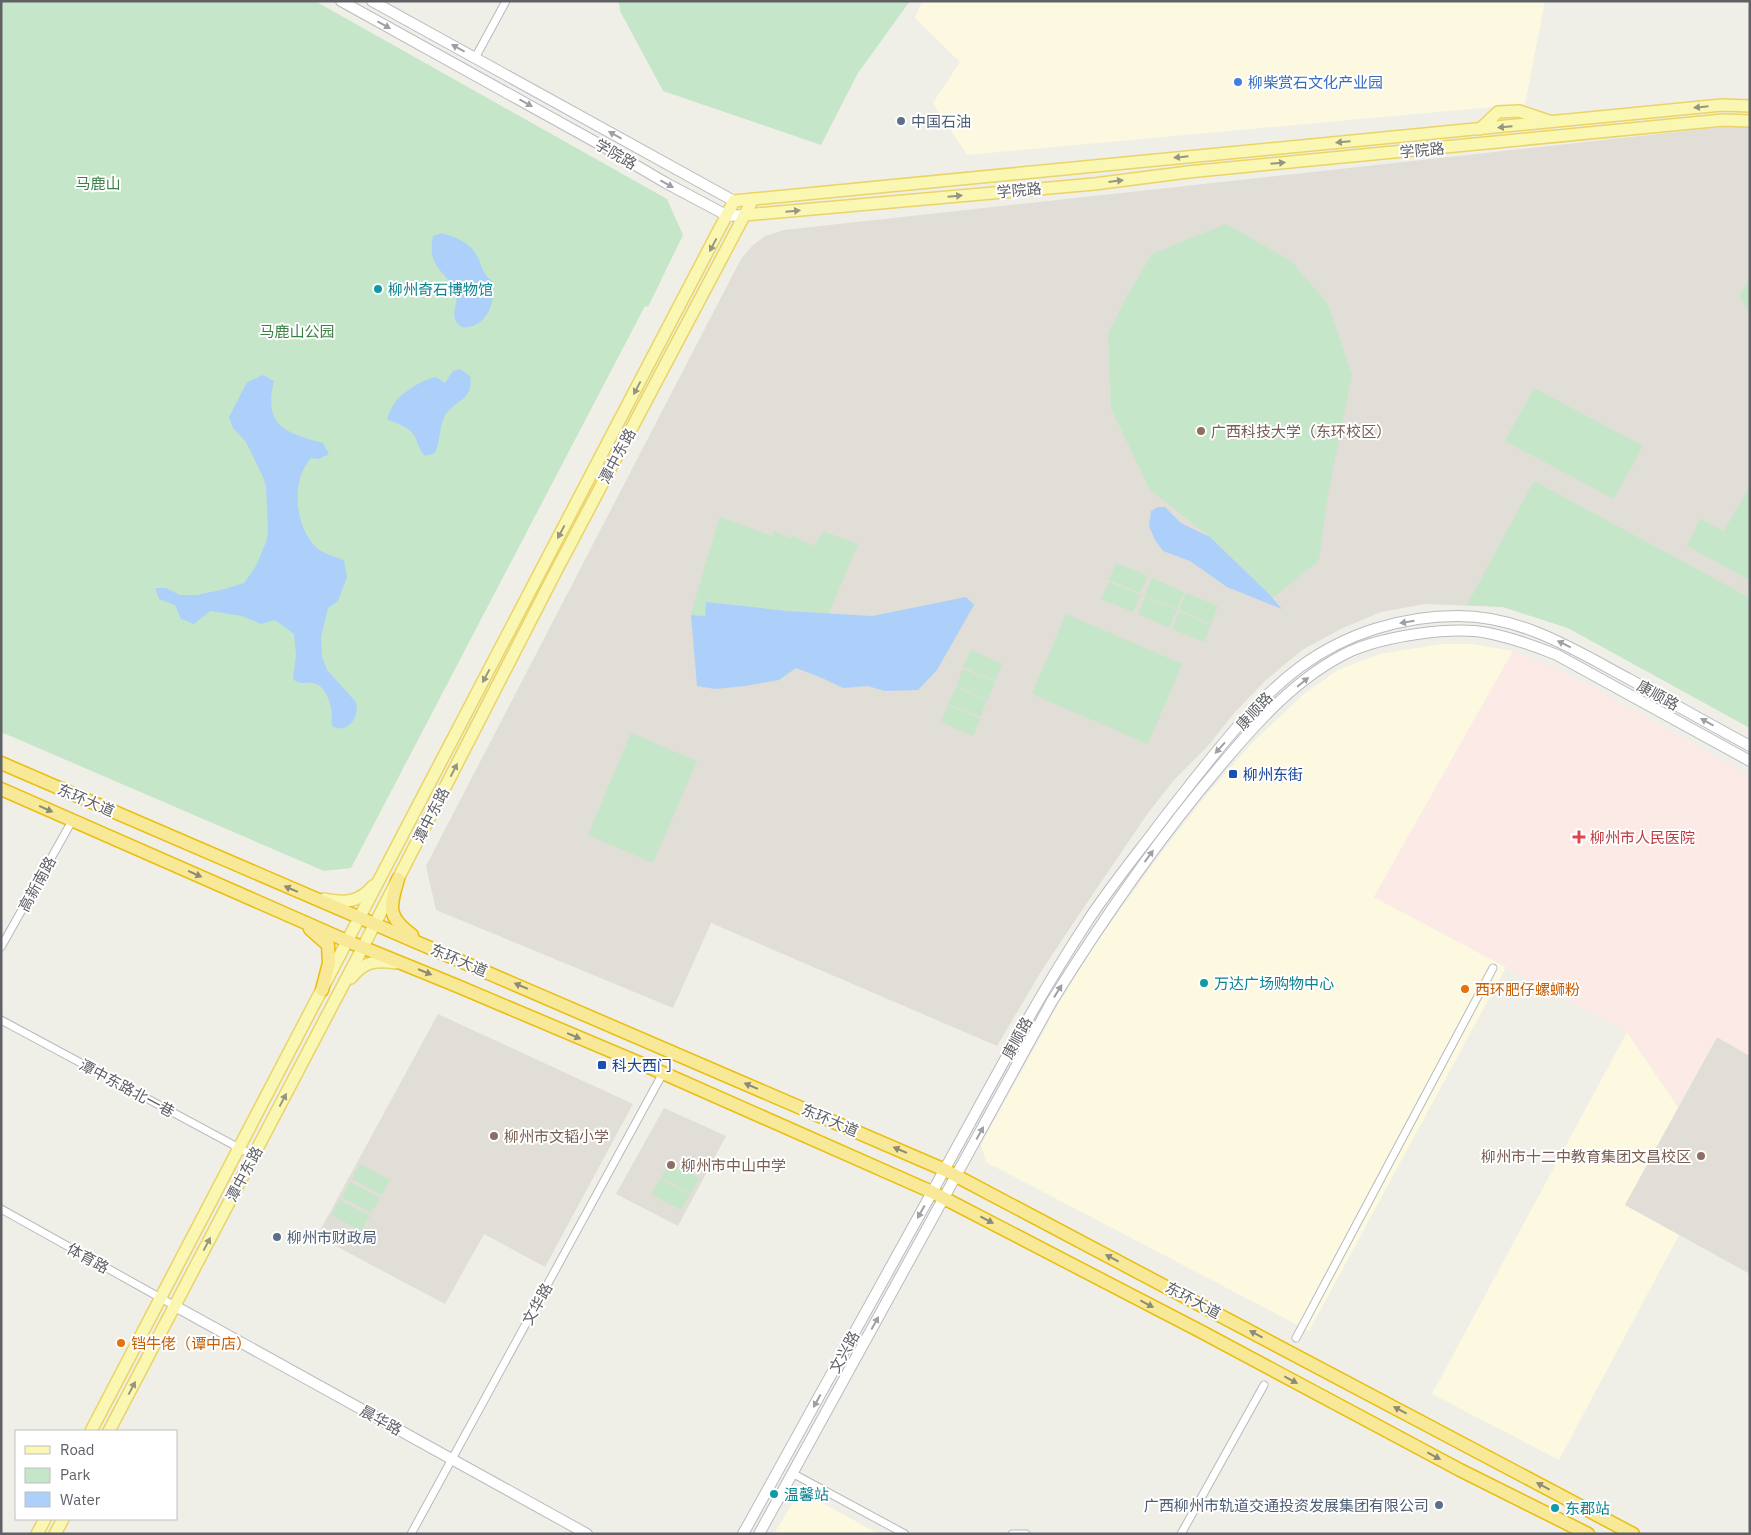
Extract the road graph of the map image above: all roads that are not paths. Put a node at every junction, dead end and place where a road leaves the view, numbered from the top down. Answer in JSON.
{"nodes":[{"id":1,"x":341,"y":1,"type":"edge"},
{"id":2,"x":372,"y":1,"type":"edge"},
{"id":3,"x":506,"y":1,"type":"edge"},
{"id":4,"x":475,"y":58,"type":"junction"},
{"id":5,"x":1750,"y":106,"type":"edge"},
{"id":6,"x":1750,"y":121,"type":"edge"},
{"id":7,"x":753,"y":199,"type":"junction"},
{"id":8,"x":734,"y":201,"type":"junction"},
{"id":9,"x":728,"y":216,"type":"junction"},
{"id":10,"x":744,"y":216,"type":"junction"},
{"id":11,"x":1750,"y":746,"type":"edge"},
{"id":12,"x":1750,"y":761,"type":"edge"},
{"id":13,"x":1,"y":763,"type":"edge"},
{"id":14,"x":1,"y":789,"type":"edge"},
{"id":15,"x":72,"y":821,"type":"junction"},
{"id":16,"x":384,"y":871,"type":"junction"},
{"id":17,"x":398,"y":879,"type":"junction"},
{"id":18,"x":309,"y":896,"type":"junction"},
{"id":19,"x":293,"y":917,"type":"junction"},
{"id":20,"x":359,"y":918,"type":"junction"},
{"id":21,"x":375,"y":924,"type":"junction"},
{"id":22,"x":348,"y":941,"type":"junction"},
{"id":23,"x":1,"y":947,"type":"edge"},
{"id":24,"x":363,"y":948,"type":"junction"},
{"id":25,"x":430,"y":948,"type":"junction"},
{"id":26,"x":406,"y":965,"type":"junction"},
{"id":27,"x":1493,"y":968,"type":"dead end"},
{"id":28,"x":322,"y":990,"type":"junction"},
{"id":29,"x":338,"y":996,"type":"junction"},
{"id":30,"x":1,"y":1020,"type":"edge"},
{"id":31,"x":663,"y":1073,"type":"junction"},
{"id":32,"x":239,"y":1148,"type":"junction"},
{"id":33,"x":254,"y":1156,"type":"junction"},
{"id":34,"x":950,"y":1173,"type":"junction"},
{"id":35,"x":938,"y":1195,"type":"junction"},
{"id":36,"x":1,"y":1209,"type":"edge"},
{"id":37,"x":160,"y":1298,"type":"junction"},
{"id":38,"x":175,"y":1306,"type":"junction"},
{"id":39,"x":1296,"y":1338,"type":"dead end"},
{"id":40,"x":1264,"y":1385,"type":"dead end"},
{"id":41,"x":92,"y":1430,"type":"edge"},
{"id":42,"x":110,"y":1430,"type":"edge"},
{"id":43,"x":452,"y":1459,"type":"junction"},
{"id":44,"x":792,"y":1472,"type":"junction"},
{"id":45,"x":44,"y":1520,"type":"edge"},
{"id":46,"x":62,"y":1520,"type":"edge"},
{"id":47,"x":37,"y":1534,"type":"edge"},
{"id":48,"x":55,"y":1534,"type":"edge"},
{"id":49,"x":411,"y":1534,"type":"edge"},
{"id":50,"x":587,"y":1534,"type":"edge"},
{"id":51,"x":743,"y":1534,"type":"edge"},
{"id":52,"x":759,"y":1534,"type":"edge"},
{"id":53,"x":905,"y":1534,"type":"edge"},
{"id":54,"x":1012,"y":1534,"type":"edge"},
{"id":55,"x":1026,"y":1534,"type":"edge"},
{"id":56,"x":1181,"y":1534,"type":"edge"},
{"id":57,"x":1588,"y":1534,"type":"edge"},
{"id":58,"x":1633,"y":1534,"type":"edge"}],
"edges":[{"from":1,"to":9,"type":"main road","name":"学院路","one_way":true},
{"from":4,"to":2,"type":"main road","name":"学院路","one_way":true},
{"from":3,"to":4,"type":"street"},
{"from":8,"to":4,"type":"main road","name":"学院路","one_way":true},
{"from":5,"to":7,"type":"main road","name":"学院路","one_way":true},
{"from":10,"to":6,"type":"main road","name":"学院路","one_way":true},
{"from":7,"to":8,"type":"main road","name":"学院路"},
{"from":7,"to":10,"type":"main road","name":"潭中东路"},
{"from":8,"to":9,"type":"main road","name":"潭中东路"},
{"from":9,"to":10,"type":"main road","name":"学院路"},
{"from":9,"to":16,"type":"main road","name":"潭中东路","one_way":true},
{"from":17,"to":10,"type":"main road","name":"潭中东路","one_way":true},
{"from":11,"to":34,"type":"main road","name":"康顺路","one_way":true},
{"from":34,"to":12,"type":"main road","name":"康顺路","one_way":true},
{"from":18,"to":13,"type":"highway","name":"东环大道","one_way":true},
{"from":14,"to":15,"type":"highway","name":"东环大道","one_way":true},
{"from":15,"to":19,"type":"highway","name":"东环大道","one_way":true},
{"from":15,"to":23,"type":"street","name":"高新南路"},
{"from":16,"to":18,"type":"main road"},
{"from":16,"to":20,"type":"main road","name":"潭中东路"},
{"from":17,"to":21,"type":"main road","name":"潭中东路"},
{"from":17,"to":25,"type":"highway"},
{"from":18,"to":20,"type":"highway","name":"东环大道"},
{"from":19,"to":22,"type":"highway","name":"东环大道"},
{"from":19,"to":28,"type":"highway"},
{"from":20,"to":21,"type":"highway","name":"东环大道"},
{"from":20,"to":22,"type":"main road","name":"潭中东路"},
{"from":21,"to":24,"type":"main road","name":"潭中东路"},
{"from":21,"to":25,"type":"highway","name":"东环大道"},
{"from":22,"to":24,"type":"highway","name":"东环大道"},
{"from":22,"to":28,"type":"main road","name":"潭中东路"},
{"from":24,"to":26,"type":"highway","name":"东环大道"},
{"from":24,"to":29,"type":"main road","name":"潭中东路"},
{"from":34,"to":25,"type":"highway","name":"东环大道","one_way":true},
{"from":26,"to":29,"type":"main road"},
{"from":26,"to":31,"type":"highway","name":"东环大道","one_way":true},
{"from":27,"to":39,"type":"street"},
{"from":28,"to":32,"type":"main road","name":"潭中东路"},
{"from":33,"to":29,"type":"main road","name":"潭中东路","one_way":true},
{"from":30,"to":32,"type":"street","name":"潭中东路北一巷"},
{"from":31,"to":35,"type":"highway","name":"东环大道"},
{"from":31,"to":43,"type":"street","name":"文华路"},
{"from":32,"to":33,"type":"street","name":"潭中东路北一巷"},
{"from":32,"to":37,"type":"main road","name":"潭中东路"},
{"from":38,"to":33,"type":"main road","name":"潭中东路","one_way":true},
{"from":34,"to":35,"type":"main road","name":"文兴路"},
{"from":58,"to":34,"type":"highway","name":"东环大道","one_way":true},
{"from":44,"to":35,"type":"main road","name":"文兴路","one_way":true},
{"from":35,"to":51,"type":"main road","name":"文兴路","one_way":true},
{"from":35,"to":57,"type":"highway","name":"东环大道","one_way":true},
{"from":36,"to":37,"type":"street","name":"体育路"},
{"from":37,"to":38,"type":"street","name":"体育路"},
{"from":37,"to":41,"type":"main road","name":"潭中东路"},
{"from":42,"to":38,"type":"main road","name":"潭中东路","one_way":true},
{"from":38,"to":43,"type":"main road","name":"晨华路"},
{"from":40,"to":56,"type":"street"},
{"from":43,"to":49,"type":"street","name":"文华路"},
{"from":43,"to":50,"type":"main road","name":"晨华路"},
{"from":44,"to":52,"type":"main road","name":"文兴路"},
{"from":44,"to":53,"type":"street"},
{"from":45,"to":47,"type":"main road"},
{"from":46,"to":48,"type":"main road"},
{"from":54,"to":55,"type":"street"}]}
